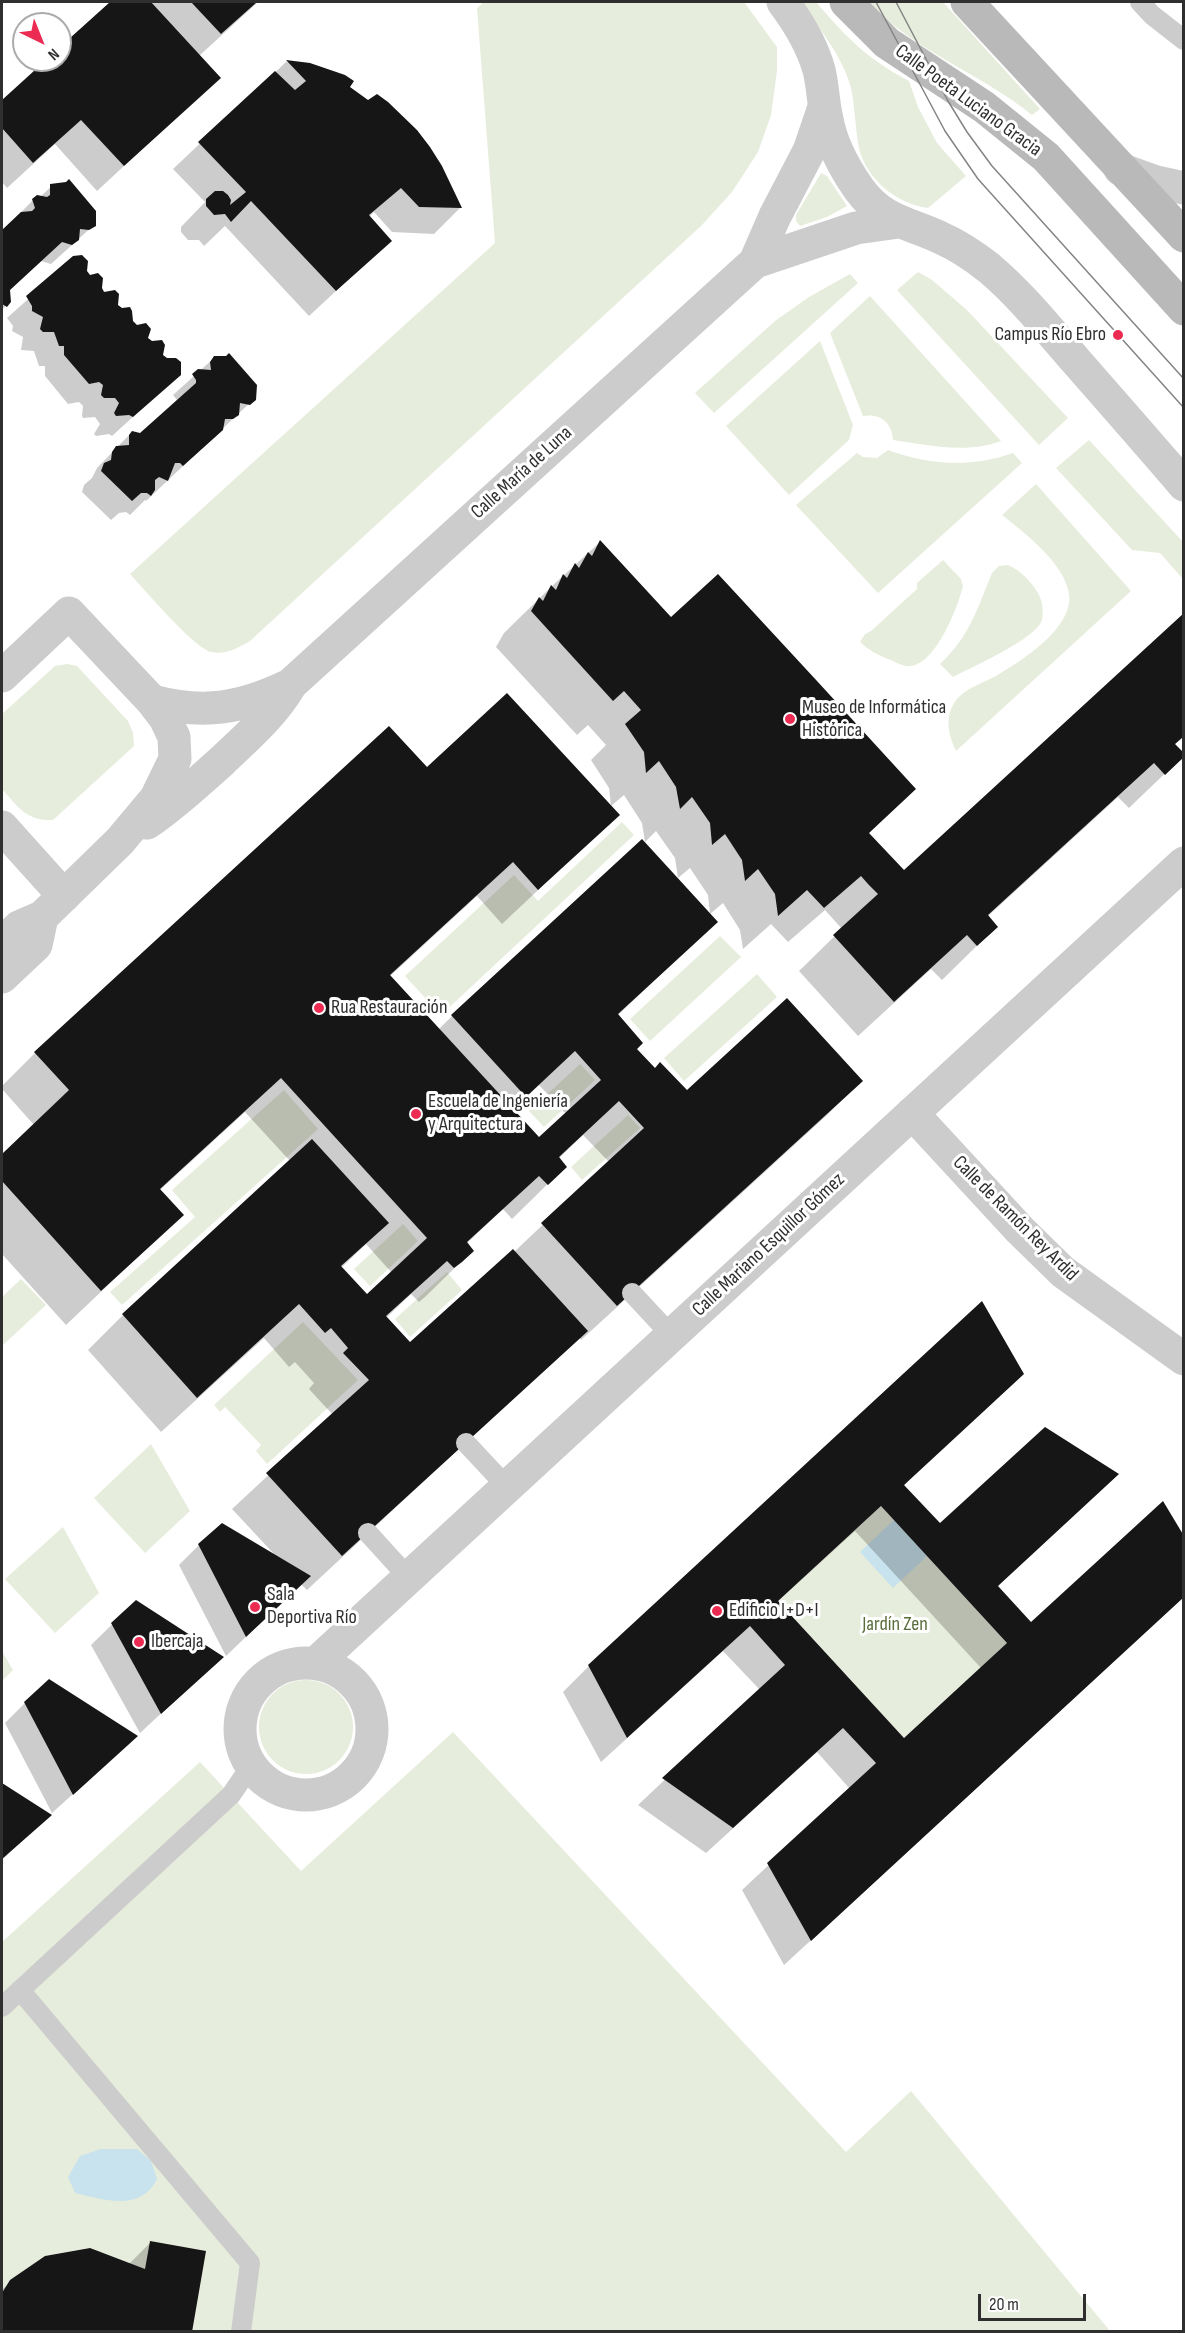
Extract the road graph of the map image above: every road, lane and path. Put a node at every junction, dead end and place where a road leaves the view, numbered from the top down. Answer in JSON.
{"nodes":[{"id":1,"x":783,"y":2,"type":"edge"},
{"id":2,"x":846,"y":2,"type":"edge"},
{"id":3,"x":967,"y":2,"type":"edge"},
{"id":4,"x":1140,"y":2,"type":"edge"},
{"id":5,"x":1184,"y":40,"type":"edge"},
{"id":6,"x":824,"y":106,"type":"junction"},
{"id":7,"x":1120,"y":169,"type":"junction"},
{"id":8,"x":1184,"y":188,"type":"edge"},
{"id":9,"x":899,"y":222,"type":"junction"},
{"id":10,"x":1184,"y":236,"type":"edge"},
{"id":11,"x":755,"y":262,"type":"junction"},
{"id":12,"x":1184,"y":309,"type":"edge"},
{"id":13,"x":1184,"y":485,"type":"edge"},
{"id":14,"x":2,"y":676,"type":"edge"},
{"id":15,"x":290,"y":685,"type":"junction"},
{"id":16,"x":152,"y":700,"type":"junction"},
{"id":17,"x":2,"y":827,"type":"edge"},
{"id":18,"x":120,"y":841,"type":"junction"},
{"id":19,"x":1184,"y":863,"type":"edge"},
{"id":20,"x":53,"y":907,"type":"junction"},
{"id":21,"x":2,"y":943,"type":"edge"},
{"id":22,"x":2,"y":977,"type":"edge"},
{"id":23,"x":912,"y":1113,"type":"junction"},
{"id":24,"x":632,"y":1293,"type":"dead end"},
{"id":25,"x":672,"y":1335,"type":"junction"},
{"id":26,"x":1184,"y":1359,"type":"edge"},
{"id":27,"x":466,"y":1443,"type":"dead end"},
{"id":28,"x":507,"y":1487,"type":"junction"},
{"id":29,"x":368,"y":1533,"type":"dead end"},
{"id":30,"x":408,"y":1577,"type":"junction"},
{"id":31,"x":356,"y":1626,"type":"junction"},
{"id":32,"x":316,"y":1663,"type":"junction"},
{"id":33,"x":346,"y":1676,"type":"junction"},
{"id":34,"x":250,"y":1767,"type":"junction"},
{"id":35,"x":20,"y":1990,"type":"junction"},
{"id":36,"x":2,"y":2007,"type":"edge"},
{"id":37,"x":242,"y":2331,"type":"edge"}],
"edges":[{"from":1,"to":6,"type":"street"},
{"from":2,"to":12,"type":"main road","name":"Calle Poeta Luciano Gracia"},
{"from":3,"to":7,"type":"main road"},
{"from":4,"to":5,"type":"lane"},
{"from":6,"to":9,"type":"street"},
{"from":6,"to":11,"type":"street","name":"Calle María de Luna"},
{"from":7,"to":8,"type":"street"},
{"from":7,"to":10,"type":"main road"},
{"from":9,"to":11,"type":"street","name":"Calle María de Luna"},
{"from":9,"to":13,"type":"street"},
{"from":11,"to":15,"type":"street","name":"Calle María de Luna"},
{"from":14,"to":16,"type":"street","name":"Calle María de Luna"},
{"from":15,"to":16,"type":"street","name":"Calle María de Luna"},
{"from":15,"to":18,"type":"street","name":"Calle María de Luna"},
{"from":16,"to":18,"type":"street","name":"Calle María de Luna"},
{"from":17,"to":20,"type":"street"},
{"from":18,"to":20,"type":"street","name":"Calle María de Luna"},
{"from":19,"to":23,"type":"street","name":"Calle Mariano Esquillor Gómez"},
{"from":20,"to":21,"type":"street","name":"Calle María de Luna"},
{"from":20,"to":22,"type":"street"},
{"from":23,"to":25,"type":"street","name":"Calle Mariano Esquillor Gómez"},
{"from":23,"to":26,"type":"street","name":"Calle de Ramón Rey Ardid"},
{"from":24,"to":25,"type":"lane"},
{"from":25,"to":28,"type":"street","name":"Calle Mariano Esquillor Gómez"},
{"from":27,"to":28,"type":"lane"},
{"from":28,"to":30,"type":"street","name":"Calle Mariano Esquillor Gómez"},
{"from":29,"to":30,"type":"lane"},
{"from":30,"to":31,"type":"street","name":"Calle Mariano Esquillor Gómez"},
{"from":31,"to":32,"type":"street","name":"Calle Mariano Esquillor Gómez"},
{"from":31,"to":33,"type":"street","name":"Calle Mariano Esquillor Gómez"},
{"from":32,"to":33,"type":"street"},
{"from":32,"to":34,"type":"street"},
{"from":33,"to":34,"type":"street"},
{"from":34,"to":35,"type":"lane"},
{"from":35,"to":36,"type":"lane"},
{"from":35,"to":37,"type":"lane"}]}
